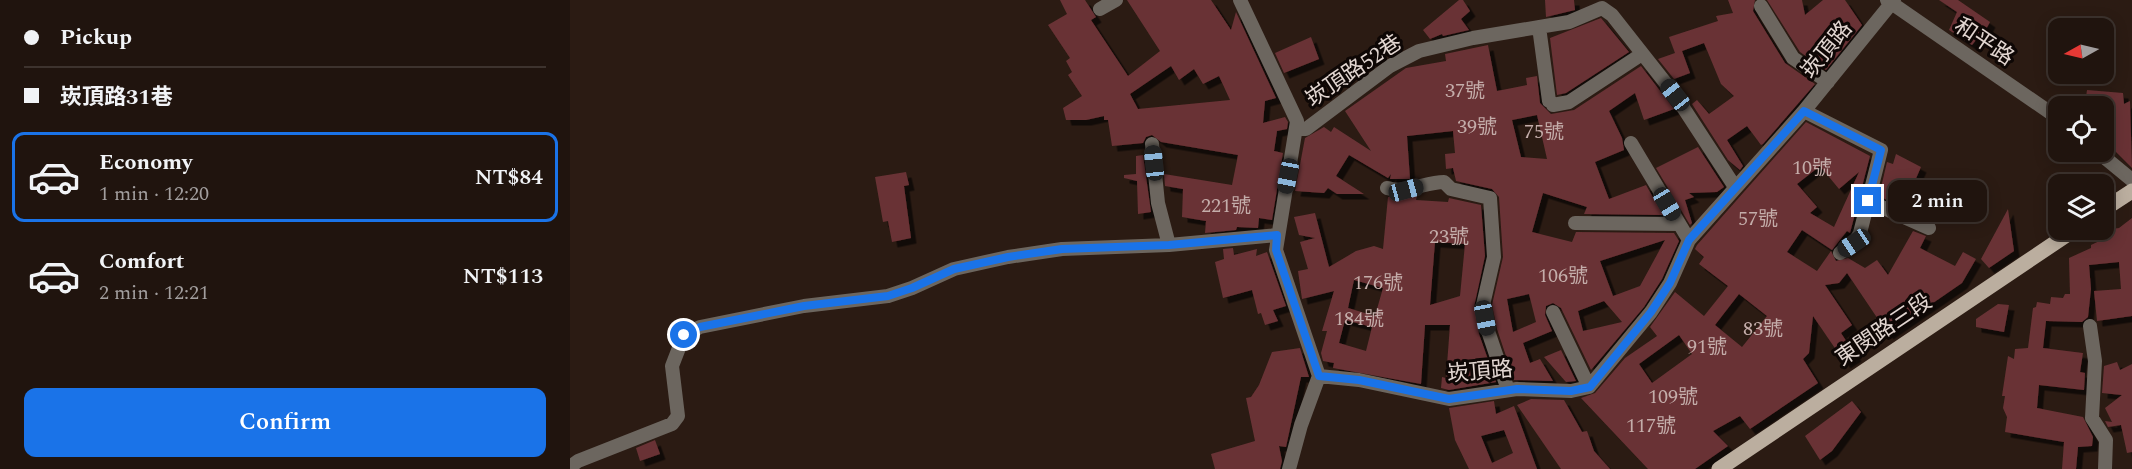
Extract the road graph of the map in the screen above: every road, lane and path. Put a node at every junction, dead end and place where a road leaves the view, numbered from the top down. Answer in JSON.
{"nodes":[{"id":1,"x":1116,"y":0,"type":"edge"},
{"id":2,"x":1240,"y":0,"type":"edge"},
{"id":3,"x":1891,"y":1,"type":"edge"},
{"id":4,"x":1598,"y":4,"type":"edge"},
{"id":5,"x":1761,"y":6,"type":"dead end"},
{"id":6,"x":1100,"y":9,"type":"dead end"},
{"id":7,"x":1539,"y":27,"type":"junction"},
{"id":8,"x":1642,"y":54,"type":"junction"},
{"id":9,"x":1828,"y":82,"type":"junction"},
{"id":10,"x":1804,"y":111,"type":"junction"},
{"id":11,"x":2048,"y":111,"type":"edge"},
{"id":12,"x":1297,"y":129,"type":"junction"},
{"id":13,"x":1631,"y":143,"type":"dead end"},
{"id":14,"x":1152,"y":144,"type":"dead end"},
{"id":15,"x":2110,"y":162,"type":"edge"},
{"id":16,"x":2132,"y":180,"type":"edge"},
{"id":17,"x":1735,"y":187,"type":"junction"},
{"id":18,"x":1388,"y":188,"type":"dead end"},
{"id":19,"x":2132,"y":191,"type":"edge"},
{"id":20,"x":1868,"y":201,"type":"junction"},
{"id":21,"x":2114,"y":203,"type":"edge"},
{"id":22,"x":1575,"y":224,"type":"dead end"},
{"id":23,"x":1679,"y":224,"type":"junction"},
{"id":24,"x":1929,"y":228,"type":"dead end"},
{"id":25,"x":1277,"y":235,"type":"junction"},
{"id":26,"x":1689,"y":240,"type":"junction"},
{"id":27,"x":2059,"y":240,"type":"edge"},
{"id":28,"x":1169,"y":245,"type":"junction"},
{"id":29,"x":1840,"y":253,"type":"dead end"},
{"id":30,"x":1553,"y":312,"type":"dead end"},
{"id":31,"x":2090,"y":326,"type":"dead end"},
{"id":32,"x":1319,"y":376,"type":"junction"},
{"id":33,"x":1590,"y":387,"type":"junction"},
{"id":34,"x":1508,"y":390,"type":"junction"},
{"id":35,"x":570,"y":467,"type":"edge"},
{"id":36,"x":1289,"y":469,"type":"edge"},
{"id":37,"x":1719,"y":469,"type":"edge"},
{"id":38,"x":2105,"y":469,"type":"edge"}],
"edges":[{"from":1,"to":6,"type":"street"},
{"from":2,"to":12,"type":"street"},
{"from":3,"to":9,"type":"street","name":"崁頂路"},
{"from":3,"to":11,"type":"street","name":"和平路"},
{"from":4,"to":7,"type":"street","name":"崁頂路52巷"},
{"from":4,"to":8,"type":"street","name":"崁頂路52巷"},
{"from":5,"to":9,"type":"street"},
{"from":7,"to":8,"type":"street"},
{"from":7,"to":12,"type":"street","name":"崁頂路52巷"},
{"from":8,"to":17,"type":"street","name":"崁頂路52巷"},
{"from":9,"to":10,"type":"street","name":"崁頂路"},
{"from":10,"to":17,"type":"street","name":"崁頂路"},
{"from":10,"to":20,"type":"street"},
{"from":12,"to":25,"type":"street"},
{"from":13,"to":23,"type":"street"},
{"from":14,"to":28,"type":"street"},
{"from":15,"to":16,"type":"street"},
{"from":17,"to":26,"type":"street","name":"崁頂路"},
{"from":18,"to":34,"type":"street"},
{"from":19,"to":21,"type":"main road"},
{"from":20,"to":24,"type":"street"},
{"from":20,"to":29,"type":"street"},
{"from":22,"to":23,"type":"street"},
{"from":23,"to":26,"type":"street"},
{"from":25,"to":28,"type":"street"},
{"from":25,"to":32,"type":"street"},
{"from":26,"to":33,"type":"street","name":"崁頂路"},
{"from":27,"to":37,"type":"main road","name":"東閔路三段"},
{"from":28,"to":35,"type":"street"},
{"from":30,"to":33,"type":"street"},
{"from":31,"to":38,"type":"street"},
{"from":32,"to":34,"type":"street","name":"崁頂路"},
{"from":32,"to":36,"type":"street"},
{"from":33,"to":34,"type":"street","name":"崁頂路"}]}
